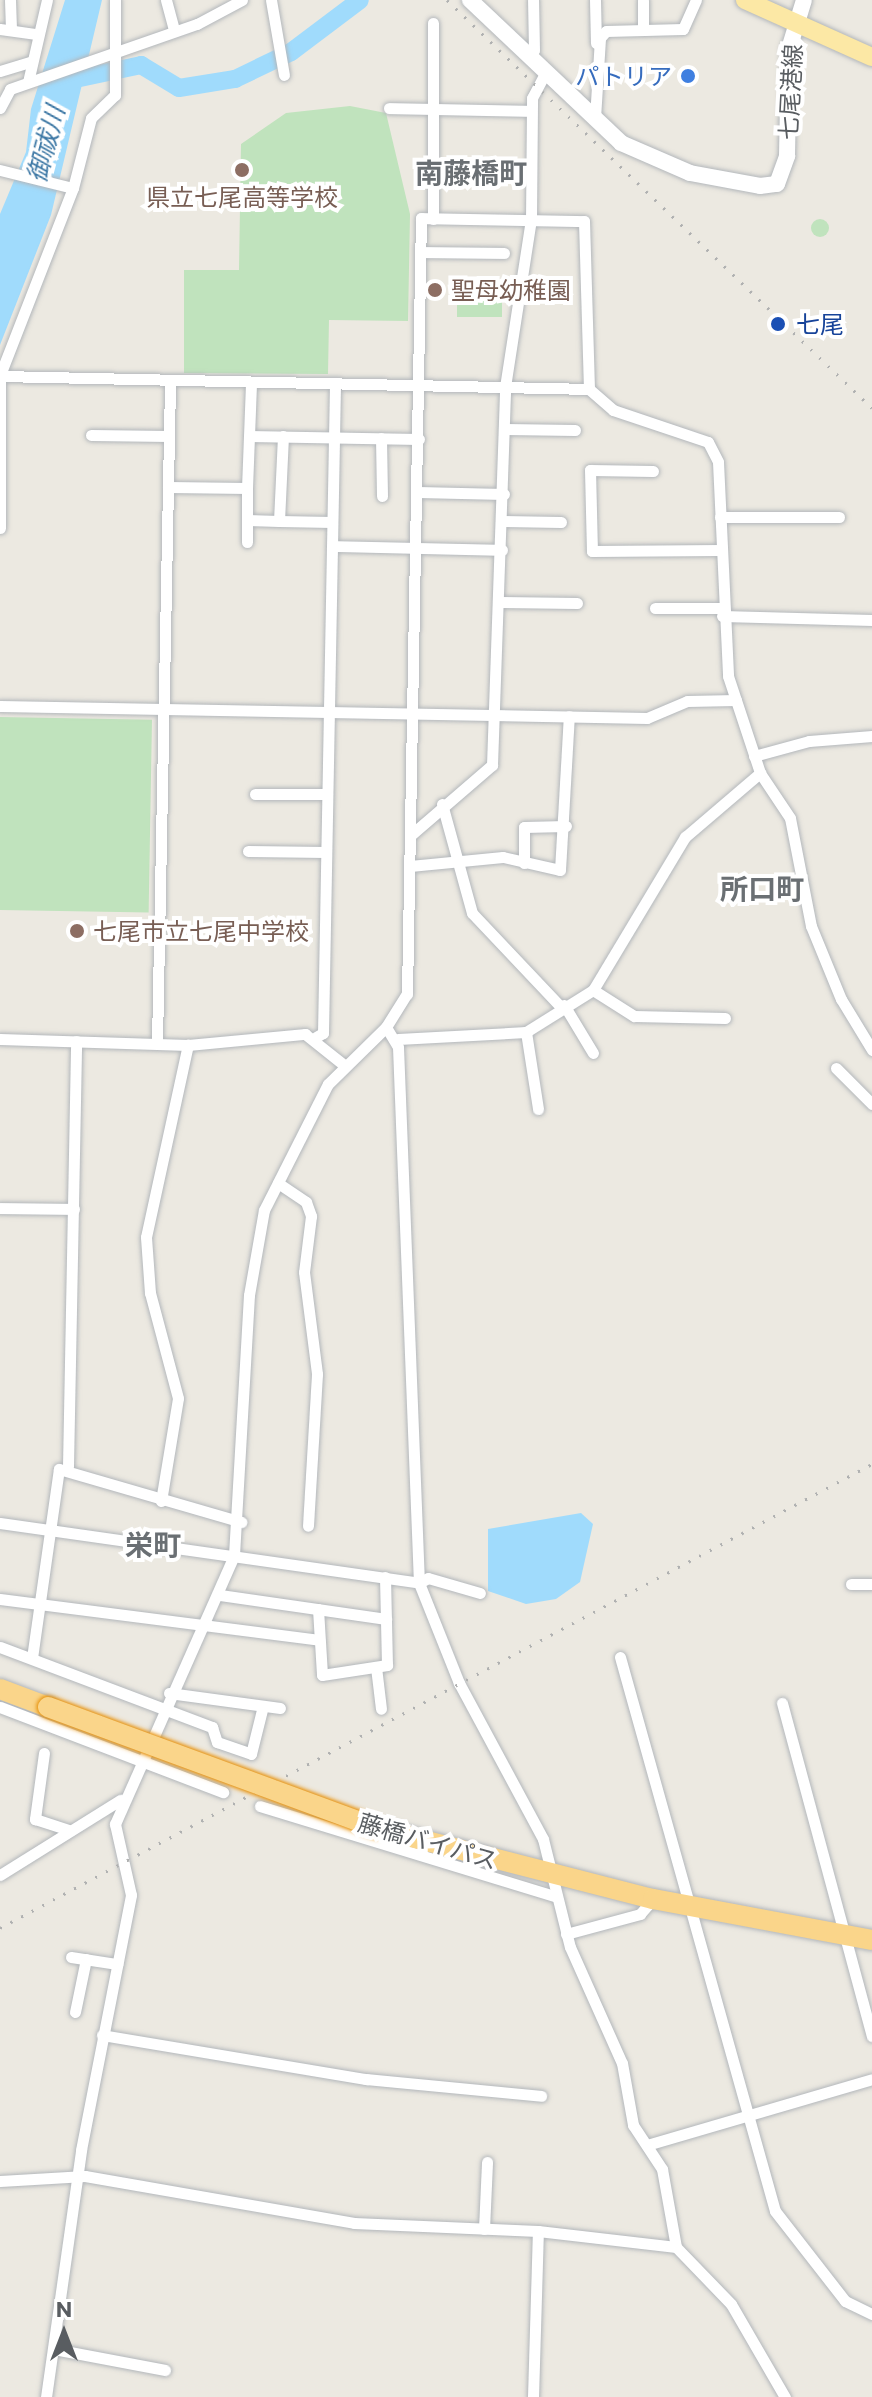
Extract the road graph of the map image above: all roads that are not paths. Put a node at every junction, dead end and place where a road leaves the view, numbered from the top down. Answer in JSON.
{"nodes":[{"id":1,"x":10,"y":0,"type":"edge"},
{"id":2,"x":47,"y":0,"type":"edge"},
{"id":3,"x":115,"y":0,"type":"edge"},
{"id":4,"x":166,"y":0,"type":"edge"},
{"id":5,"x":242,"y":0,"type":"edge"},
{"id":6,"x":271,"y":0,"type":"edge"},
{"id":7,"x":470,"y":0,"type":"edge"},
{"id":8,"x":533,"y":0,"type":"edge"},
{"id":9,"x":595,"y":0,"type":"edge"},
{"id":10,"x":643,"y":0,"type":"edge"},
{"id":11,"x":696,"y":0,"type":"edge"},
{"id":12,"x":745,"y":0,"type":"edge"},
{"id":13,"x":804,"y":0,"type":"edge"},
{"id":14,"x":796,"y":22,"type":"junction"},
{"id":15,"x":433,"y":23,"type":"dead end"},
{"id":16,"x":173,"y":27,"type":"junction"},
{"id":17,"x":5,"y":29,"type":"edge"},
{"id":18,"x":643,"y":30,"type":"junction"},
{"id":19,"x":35,"y":34,"type":"junction"},
{"id":20,"x":596,"y":46,"type":"junction"},
{"id":21,"x":528,"y":56,"type":"junction"},
{"id":22,"x":872,"y":57,"type":"edge"},
{"id":23,"x":111,"y":61,"type":"junction"},
{"id":24,"x":30,"y":62,"type":"junction"},
{"id":25,"x":284,"y":70,"type":"dead end"},
{"id":26,"x":0,"y":71,"type":"edge"},
{"id":27,"x":545,"y":74,"type":"junction"},
{"id":28,"x":28,"y":82,"type":"junction"},
{"id":29,"x":0,"y":108,"type":"edge"},
{"id":30,"x":389,"y":108,"type":"dead end"},
{"id":31,"x":433,"y":109,"type":"junction"},
{"id":32,"x":531,"y":111,"type":"junction"},
{"id":33,"x":595,"y":118,"type":"junction"},
{"id":34,"x":0,"y":170,"type":"edge"},
{"id":35,"x":73,"y":188,"type":"junction"},
{"id":36,"x":433,"y":219,"type":"junction"},
{"id":37,"x":531,"y":220,"type":"junction"},
{"id":38,"x":421,"y":252,"type":"junction"},
{"id":39,"x":504,"y":253,"type":"dead end"},
{"id":40,"x":0,"y":377,"type":"edge"},
{"id":41,"x":170,"y":382,"type":"junction"},
{"id":42,"x":251,"y":383,"type":"junction"},
{"id":43,"x":335,"y":383,"type":"junction"},
{"id":44,"x":420,"y":386,"type":"junction"},
{"id":45,"x":505,"y":387,"type":"junction"},
{"id":46,"x":589,"y":389,"type":"junction"},
{"id":47,"x":505,"y":429,"type":"junction"},
{"id":48,"x":575,"y":430,"type":"dead end"},
{"id":49,"x":91,"y":435,"type":"dead end"},
{"id":50,"x":169,"y":436,"type":"junction"},
{"id":51,"x":249,"y":436,"type":"junction"},
{"id":52,"x":283,"y":436,"type":"junction"},
{"id":53,"x":334,"y":437,"type":"junction"},
{"id":54,"x":381,"y":438,"type":"junction"},
{"id":55,"x":419,"y":439,"type":"junction"},
{"id":56,"x":653,"y":471,"type":"dead end"},
{"id":57,"x":168,"y":487,"type":"junction"},
{"id":58,"x":247,"y":488,"type":"junction"},
{"id":59,"x":418,"y":492,"type":"junction"},
{"id":60,"x":504,"y":494,"type":"junction"},
{"id":61,"x":382,"y":496,"type":"dead end"},
{"id":62,"x":720,"y":517,"type":"junction"},
{"id":63,"x":839,"y":517,"type":"dead end"},
{"id":64,"x":247,"y":520,"type":"junction"},
{"id":65,"x":279,"y":521,"type":"junction"},
{"id":66,"x":503,"y":521,"type":"junction"},
{"id":67,"x":332,"y":522,"type":"junction"},
{"id":68,"x":561,"y":522,"type":"dead end"},
{"id":69,"x":0,"y":528,"type":"edge"},
{"id":70,"x":247,"y":542,"type":"dead end"},
{"id":71,"x":332,"y":546,"type":"junction"},
{"id":72,"x":417,"y":549,"type":"junction"},
{"id":73,"x":502,"y":550,"type":"junction"},
{"id":74,"x":721,"y":550,"type":"junction"},
{"id":75,"x":501,"y":602,"type":"junction"},
{"id":76,"x":577,"y":603,"type":"dead end"},
{"id":77,"x":655,"y":608,"type":"dead end"},
{"id":78,"x":722,"y":612,"type":"junction"},
{"id":79,"x":872,"y":620,"type":"edge"},
{"id":80,"x":736,"y":700,"type":"junction"},
{"id":81,"x":0,"y":706,"type":"edge"},
{"id":82,"x":163,"y":709,"type":"junction"},
{"id":83,"x":328,"y":712,"type":"junction"},
{"id":84,"x":414,"y":713,"type":"junction"},
{"id":85,"x":498,"y":716,"type":"junction"},
{"id":86,"x":569,"y":716,"type":"junction"},
{"id":87,"x":872,"y":736,"type":"edge"},
{"id":88,"x":754,"y":756,"type":"junction"},
{"id":89,"x":760,"y":773,"type":"junction"},
{"id":90,"x":255,"y":794,"type":"dead end"},
{"id":91,"x":327,"y":794,"type":"junction"},
{"id":92,"x":442,"y":804,"type":"junction"},
{"id":93,"x":566,"y":826,"type":"junction"},
{"id":94,"x":412,"y":834,"type":"junction"},
{"id":95,"x":248,"y":851,"type":"dead end"},
{"id":96,"x":326,"y":852,"type":"junction"},
{"id":97,"x":524,"y":863,"type":"junction"},
{"id":98,"x":410,"y":866,"type":"junction"},
{"id":99,"x":456,"y":867,"type":"junction"},
{"id":100,"x":593,"y":990,"type":"junction"},
{"id":101,"x":562,"y":1006,"type":"junction"},
{"id":102,"x":725,"y":1018,"type":"dead end"},
{"id":103,"x":386,"y":1027,"type":"junction"},
{"id":104,"x":526,"y":1032,"type":"junction"},
{"id":105,"x":316,"y":1037,"type":"junction"},
{"id":106,"x":0,"y":1039,"type":"edge"},
{"id":107,"x":398,"y":1039,"type":"junction"},
{"id":108,"x":76,"y":1041,"type":"junction"},
{"id":109,"x":157,"y":1043,"type":"junction"},
{"id":110,"x":188,"y":1045,"type":"junction"},
{"id":111,"x":872,"y":1050,"type":"edge"},
{"id":112,"x":593,"y":1053,"type":"dead end"},
{"id":113,"x":344,"y":1065,"type":"junction"},
{"id":114,"x":836,"y":1068,"type":"dead end"},
{"id":115,"x":872,"y":1104,"type":"edge"},
{"id":116,"x":538,"y":1109,"type":"dead end"},
{"id":117,"x":278,"y":1183,"type":"junction"},
{"id":118,"x":0,"y":1208,"type":"edge"},
{"id":119,"x":74,"y":1209,"type":"junction"},
{"id":120,"x":68,"y":1466,"type":"junction"},
{"id":121,"x":161,"y":1501,"type":"junction"},
{"id":122,"x":241,"y":1522,"type":"junction"},
{"id":123,"x":0,"y":1523,"type":"edge"},
{"id":124,"x":308,"y":1526,"type":"dead end"},
{"id":125,"x":51,"y":1530,"type":"junction"},
{"id":126,"x":234,"y":1555,"type":"junction"},
{"id":127,"x":385,"y":1577,"type":"junction"},
{"id":128,"x":419,"y":1583,"type":"junction"},
{"id":129,"x":851,"y":1584,"type":"dead end"},
{"id":130,"x":872,"y":1584,"type":"edge"},
{"id":131,"x":480,"y":1593,"type":"dead end"},
{"id":132,"x":220,"y":1595,"type":"junction"},
{"id":133,"x":0,"y":1599,"type":"edge"},
{"id":134,"x":41,"y":1604,"type":"junction"},
{"id":135,"x":318,"y":1609,"type":"junction"},
{"id":136,"x":386,"y":1619,"type":"junction"},
{"id":137,"x":205,"y":1625,"type":"junction"},
{"id":138,"x":319,"y":1640,"type":"junction"},
{"id":139,"x":0,"y":1647,"type":"edge"},
{"id":140,"x":620,"y":1657,"type":"dead end"},
{"id":141,"x":32,"y":1658,"type":"junction"},
{"id":142,"x":376,"y":1667,"type":"junction"},
{"id":143,"x":0,"y":1689,"type":"edge"},
{"id":144,"x":169,"y":1693,"type":"junction"},
{"id":145,"x":782,"y":1703,"type":"dead end"},
{"id":146,"x":263,"y":1706,"type":"junction"},
{"id":147,"x":0,"y":1707,"type":"edge"},
{"id":148,"x":161,"y":1708,"type":"junction"},
{"id":149,"x":280,"y":1708,"type":"dead end"},
{"id":150,"x":381,"y":1709,"type":"dead end"},
{"id":151,"x":44,"y":1753,"type":"dead end"},
{"id":152,"x":137,"y":1760,"type":"junction"},
{"id":153,"x":223,"y":1792,"type":"dead end"},
{"id":154,"x":120,"y":1800,"type":"junction"},
{"id":155,"x":260,"y":1806,"type":"dead end"},
{"id":156,"x":69,"y":1830,"type":"junction"},
{"id":157,"x":0,"y":1875,"type":"edge"},
{"id":158,"x":550,"y":1875,"type":"junction"},
{"id":159,"x":555,"y":1896,"type":"junction"},
{"id":160,"x":653,"y":1899,"type":"junction"},
{"id":161,"x":688,"y":1905,"type":"junction"},
{"id":162,"x":566,"y":1934,"type":"junction"},
{"id":163,"x":846,"y":1937,"type":"junction"},
{"id":164,"x":872,"y":1940,"type":"edge"},
{"id":165,"x":71,"y":1957,"type":"dead end"},
{"id":166,"x":86,"y":1959,"type":"junction"},
{"id":167,"x":117,"y":1964,"type":"junction"},
{"id":168,"x":75,"y":2012,"type":"dead end"},
{"id":169,"x":102,"y":2035,"type":"junction"},
{"id":170,"x":872,"y":2036,"type":"edge"},
{"id":171,"x":872,"y":2079,"type":"edge"},
{"id":172,"x":541,"y":2096,"type":"dead end"},
{"id":173,"x":749,"y":2116,"type":"junction"},
{"id":174,"x":647,"y":2145,"type":"junction"},
{"id":175,"x":487,"y":2162,"type":"dead end"},
{"id":176,"x":78,"y":2180,"type":"junction"},
{"id":177,"x":0,"y":2181,"type":"edge"},
{"id":178,"x":484,"y":2229,"type":"junction"},
{"id":179,"x":538,"y":2231,"type":"junction"},
{"id":180,"x":676,"y":2247,"type":"junction"},
{"id":181,"x":872,"y":2314,"type":"edge"},
{"id":182,"x":54,"y":2349,"type":"junction"},
{"id":183,"x":165,"y":2370,"type":"dead end"},
{"id":184,"x":46,"y":2397,"type":"edge"},
{"id":185,"x":533,"y":2397,"type":"edge"},
{"id":186,"x":785,"y":2397,"type":"edge"}],
"edges":[{"from":1,"to":17,"type":"street"},
{"from":2,"to":19,"type":"street"},
{"from":3,"to":23,"type":"street"},
{"from":4,"to":16,"type":"street"},
{"from":5,"to":16,"type":"street"},
{"from":6,"to":25,"type":"street"},
{"from":7,"to":21,"type":"street"},
{"from":8,"to":21,"type":"street"},
{"from":9,"to":20,"type":"street"},
{"from":10,"to":18,"type":"street"},
{"from":11,"to":18,"type":"street"},
{"from":12,"to":14,"type":"main road"},
{"from":13,"to":14,"type":"street","name":"七尾港線"},
{"from":14,"to":22,"type":"main road"},
{"from":14,"to":33,"type":"street","name":"七尾港線"},
{"from":15,"to":31,"type":"street"},
{"from":16,"to":23,"type":"street"},
{"from":17,"to":19,"type":"street"},
{"from":18,"to":20,"type":"street"},
{"from":19,"to":24,"type":"street"},
{"from":20,"to":33,"type":"street"},
{"from":21,"to":27,"type":"street"},
{"from":23,"to":28,"type":"street"},
{"from":23,"to":35,"type":"street"},
{"from":24,"to":26,"type":"street"},
{"from":24,"to":28,"type":"street"},
{"from":27,"to":32,"type":"street"},
{"from":27,"to":33,"type":"street"},
{"from":28,"to":29,"type":"street"},
{"from":30,"to":31,"type":"street"},
{"from":31,"to":32,"type":"street"},
{"from":31,"to":36,"type":"street"},
{"from":32,"to":37,"type":"street"},
{"from":34,"to":35,"type":"street"},
{"from":35,"to":40,"type":"street"},
{"from":36,"to":37,"type":"street"},
{"from":36,"to":38,"type":"street"},
{"from":37,"to":45,"type":"street"},
{"from":37,"to":46,"type":"street"},
{"from":38,"to":39,"type":"street"},
{"from":38,"to":44,"type":"street"},
{"from":40,"to":41,"type":"street"},
{"from":40,"to":69,"type":"street"},
{"from":41,"to":42,"type":"street"},
{"from":41,"to":50,"type":"street"},
{"from":42,"to":43,"type":"street"},
{"from":42,"to":51,"type":"street"},
{"from":43,"to":44,"type":"street"},
{"from":43,"to":53,"type":"street"},
{"from":44,"to":45,"type":"street"},
{"from":44,"to":55,"type":"street"},
{"from":45,"to":46,"type":"street"},
{"from":45,"to":47,"type":"street"},
{"from":46,"to":62,"type":"street"},
{"from":47,"to":48,"type":"street"},
{"from":47,"to":60,"type":"street"},
{"from":49,"to":50,"type":"street"},
{"from":50,"to":57,"type":"street"},
{"from":51,"to":52,"type":"street"},
{"from":51,"to":58,"type":"street"},
{"from":52,"to":53,"type":"street"},
{"from":52,"to":65,"type":"street"},
{"from":53,"to":54,"type":"street"},
{"from":53,"to":67,"type":"street"},
{"from":54,"to":55,"type":"street"},
{"from":54,"to":61,"type":"street"},
{"from":55,"to":59,"type":"street"},
{"from":56,"to":74,"type":"street"},
{"from":57,"to":58,"type":"street"},
{"from":57,"to":82,"type":"street"},
{"from":58,"to":64,"type":"street"},
{"from":59,"to":60,"type":"street"},
{"from":59,"to":72,"type":"street"},
{"from":60,"to":66,"type":"street"},
{"from":62,"to":63,"type":"street"},
{"from":62,"to":74,"type":"street"},
{"from":64,"to":65,"type":"street"},
{"from":64,"to":70,"type":"street"},
{"from":65,"to":67,"type":"street"},
{"from":66,"to":68,"type":"street"},
{"from":66,"to":73,"type":"street"},
{"from":67,"to":71,"type":"street"},
{"from":71,"to":72,"type":"street"},
{"from":71,"to":83,"type":"street"},
{"from":72,"to":73,"type":"street"},
{"from":72,"to":84,"type":"street"},
{"from":73,"to":75,"type":"street"},
{"from":74,"to":78,"type":"street"},
{"from":75,"to":76,"type":"street"},
{"from":75,"to":85,"type":"street"},
{"from":77,"to":78,"type":"street"},
{"from":78,"to":79,"type":"street"},
{"from":78,"to":80,"type":"street"},
{"from":80,"to":86,"type":"street"},
{"from":80,"to":88,"type":"street"},
{"from":81,"to":82,"type":"street"},
{"from":82,"to":83,"type":"street"},
{"from":82,"to":109,"type":"street"},
{"from":83,"to":84,"type":"street"},
{"from":83,"to":91,"type":"street"},
{"from":84,"to":85,"type":"street"},
{"from":84,"to":94,"type":"street"},
{"from":85,"to":86,"type":"street"},
{"from":85,"to":92,"type":"street"},
{"from":86,"to":93,"type":"street"},
{"from":87,"to":88,"type":"street"},
{"from":88,"to":89,"type":"street"},
{"from":89,"to":100,"type":"street"},
{"from":89,"to":111,"type":"street"},
{"from":90,"to":91,"type":"street"},
{"from":91,"to":96,"type":"street"},
{"from":92,"to":94,"type":"street"},
{"from":92,"to":99,"type":"street"},
{"from":93,"to":97,"type":"street"},
{"from":93,"to":97,"type":"street"},
{"from":94,"to":98,"type":"street"},
{"from":95,"to":96,"type":"street"},
{"from":96,"to":105,"type":"street"},
{"from":97,"to":99,"type":"street"},
{"from":98,"to":99,"type":"street"},
{"from":98,"to":103,"type":"street"},
{"from":99,"to":101,"type":"street"},
{"from":100,"to":101,"type":"street"},
{"from":100,"to":102,"type":"street"},
{"from":101,"to":104,"type":"street"},
{"from":101,"to":112,"type":"street"},
{"from":103,"to":107,"type":"street"},
{"from":103,"to":113,"type":"street"},
{"from":104,"to":107,"type":"street"},
{"from":104,"to":116,"type":"street"},
{"from":105,"to":110,"type":"street"},
{"from":105,"to":113,"type":"street"},
{"from":106,"to":108,"type":"street"},
{"from":107,"to":128,"type":"street"},
{"from":108,"to":109,"type":"street"},
{"from":108,"to":119,"type":"street"},
{"from":109,"to":110,"type":"street"},
{"from":110,"to":121,"type":"street"},
{"from":113,"to":117,"type":"street"},
{"from":114,"to":115,"type":"street"},
{"from":117,"to":122,"type":"street"},
{"from":117,"to":124,"type":"street"},
{"from":118,"to":119,"type":"street"},
{"from":119,"to":120,"type":"street"},
{"from":120,"to":121,"type":"street"},
{"from":120,"to":125,"type":"street"},
{"from":121,"to":122,"type":"street"},
{"from":122,"to":126,"type":"street"},
{"from":123,"to":125,"type":"street"},
{"from":125,"to":126,"type":"street"},
{"from":125,"to":134,"type":"street"},
{"from":126,"to":127,"type":"street"},
{"from":126,"to":132,"type":"street"},
{"from":127,"to":128,"type":"street"},
{"from":127,"to":136,"type":"street"},
{"from":128,"to":131,"type":"street"},
{"from":128,"to":158,"type":"street"},
{"from":129,"to":130,"type":"street"},
{"from":132,"to":135,"type":"street"},
{"from":132,"to":137,"type":"street"},
{"from":133,"to":134,"type":"street"},
{"from":134,"to":137,"type":"street"},
{"from":134,"to":141,"type":"street"},
{"from":135,"to":136,"type":"street"},
{"from":135,"to":138,"type":"street"},
{"from":136,"to":142,"type":"street"},
{"from":137,"to":138,"type":"street"},
{"from":137,"to":144,"type":"street"},
{"from":138,"to":142,"type":"street"},
{"from":139,"to":141,"type":"street"},
{"from":140,"to":161,"type":"street"},
{"from":141,"to":148,"type":"street"},
{"from":142,"to":150,"type":"street"},
{"from":143,"to":158,"type":"highway","name":"藤橋バイパス","bridge":true},
{"from":144,"to":146,"type":"street"},
{"from":144,"to":148,"type":"street"},
{"from":145,"to":163,"type":"street"},
{"from":146,"to":148,"type":"street"},
{"from":146,"to":149,"type":"street"},
{"from":147,"to":152,"type":"street"},
{"from":148,"to":152,"type":"street"},
{"from":151,"to":156,"type":"street"},
{"from":152,"to":153,"type":"street"},
{"from":152,"to":154,"type":"street"},
{"from":154,"to":156,"type":"street"},
{"from":154,"to":167,"type":"street"},
{"from":155,"to":159,"type":"street"},
{"from":156,"to":157,"type":"street"},
{"from":158,"to":159,"type":"street"},
{"from":158,"to":160,"type":"highway","name":"藤橋バイパス"},
{"from":159,"to":162,"type":"street"},
{"from":160,"to":161,"type":"highway","name":"藤橋バイパス"},
{"from":160,"to":162,"type":"street"},
{"from":161,"to":163,"type":"highway","name":"藤橋バイパス"},
{"from":161,"to":173,"type":"street"},
{"from":162,"to":174,"type":"street"},
{"from":163,"to":164,"type":"highway","name":"藤橋バイパス"},
{"from":163,"to":170,"type":"street"},
{"from":165,"to":166,"type":"street"},
{"from":166,"to":167,"type":"street"},
{"from":166,"to":168,"type":"street"},
{"from":167,"to":169,"type":"street"},
{"from":169,"to":172,"type":"street"},
{"from":169,"to":176,"type":"street"},
{"from":171,"to":173,"type":"street"},
{"from":173,"to":174,"type":"street"},
{"from":173,"to":181,"type":"street"},
{"from":174,"to":180,"type":"street"},
{"from":175,"to":178,"type":"street"},
{"from":176,"to":177,"type":"street"},
{"from":176,"to":178,"type":"street"},
{"from":176,"to":182,"type":"street"},
{"from":178,"to":179,"type":"street"},
{"from":179,"to":180,"type":"street"},
{"from":179,"to":185,"type":"street"},
{"from":180,"to":186,"type":"street"},
{"from":182,"to":183,"type":"street"},
{"from":182,"to":184,"type":"street"}]}
